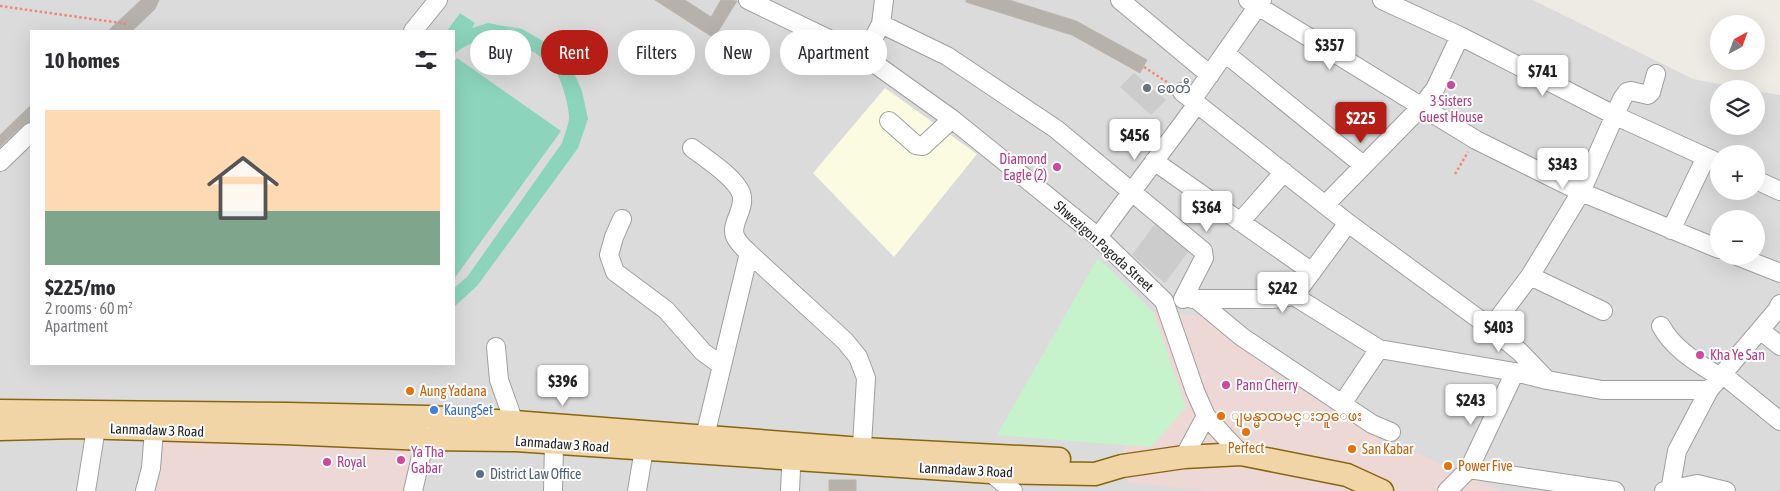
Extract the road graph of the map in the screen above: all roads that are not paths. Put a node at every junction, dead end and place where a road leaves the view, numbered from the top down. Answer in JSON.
{"nodes":[{"id":1,"x":438,"y":0,"type":"edge"},
{"id":2,"x":748,"y":0,"type":"edge"},
{"id":3,"x":884,"y":0,"type":"edge"},
{"id":4,"x":1120,"y":0,"type":"edge"},
{"id":5,"x":1382,"y":0,"type":"edge"},
{"id":6,"x":1256,"y":2,"type":"edge"},
{"id":7,"x":881,"y":24,"type":"junction"},
{"id":8,"x":414,"y":30,"type":"edge"},
{"id":9,"x":810,"y":30,"type":"edge"},
{"id":10,"x":878,"y":30,"type":"edge"},
{"id":11,"x":1460,"y":36,"type":"junction"},
{"id":12,"x":1225,"y":53,"type":"junction"},
{"id":13,"x":887,"y":72,"type":"edge"},
{"id":14,"x":1656,"y":74,"type":"dead end"},
{"id":15,"x":1210,"y":75,"type":"junction"},
{"id":16,"x":1190,"y":98,"type":"junction"},
{"id":17,"x":1420,"y":107,"type":"junction"},
{"id":18,"x":1616,"y":116,"type":"junction"},
{"id":19,"x":952,"y":119,"type":"junction"},
{"id":20,"x":889,"y":120,"type":"dead end"},
{"id":21,"x":30,"y":133,"type":"edge"},
{"id":22,"x":692,"y":148,"type":"dead end"},
{"id":23,"x":1710,"y":159,"type":"edge"},
{"id":24,"x":1154,"y":161,"type":"junction"},
{"id":25,"x":0,"y":162,"type":"edge"},
{"id":26,"x":1710,"y":163,"type":"edge"},
{"id":27,"x":1363,"y":165,"type":"junction"},
{"id":28,"x":1284,"y":172,"type":"junction"},
{"id":29,"x":1765,"y":184,"type":"edge"},
{"id":30,"x":1132,"y":191,"type":"junction"},
{"id":31,"x":1780,"y":191,"type":"edge"},
{"id":32,"x":1581,"y":192,"type":"junction"},
{"id":33,"x":1325,"y":204,"type":"junction"},
{"id":34,"x":622,"y":219,"type":"dead end"},
{"id":35,"x":1240,"y":222,"type":"junction"},
{"id":36,"x":1348,"y":223,"type":"junction"},
{"id":37,"x":1671,"y":230,"type":"junction"},
{"id":38,"x":1098,"y":237,"type":"junction"},
{"id":39,"x":1710,"y":245,"type":"edge"},
{"id":40,"x":749,"y":253,"type":"junction"},
{"id":41,"x":1760,"y":265,"type":"edge"},
{"id":42,"x":1312,"y":272,"type":"junction"},
{"id":43,"x":1780,"y":273,"type":"edge"},
{"id":44,"x":1530,"y":276,"type":"junction"},
{"id":45,"x":1294,"y":296,"type":"junction"},
{"id":46,"x":1189,"y":299,"type":"junction"},
{"id":47,"x":1164,"y":301,"type":"junction"},
{"id":48,"x":1780,"y":304,"type":"edge"},
{"id":49,"x":1603,"y":311,"type":"dead end"},
{"id":50,"x":1662,"y":326,"type":"dead end"},
{"id":51,"x":1491,"y":328,"type":"junction"},
{"id":52,"x":1760,"y":330,"type":"junction"},
{"id":53,"x":1780,"y":346,"type":"edge"},
{"id":54,"x":496,"y":347,"type":"dead end"},
{"id":55,"x":1379,"y":350,"type":"junction"},
{"id":56,"x":1697,"y":363,"type":"junction"},
{"id":57,"x":721,"y":365,"type":"junction"},
{"id":58,"x":1515,"y":372,"type":"junction"},
{"id":59,"x":1547,"y":380,"type":"junction"},
{"id":60,"x":1717,"y":381,"type":"junction"},
{"id":61,"x":1676,"y":389,"type":"junction"},
{"id":62,"x":1342,"y":404,"type":"junction"},
{"id":63,"x":1206,"y":416,"type":"junction"},
{"id":64,"x":9,"y":420,"type":"edge"},
{"id":65,"x":1780,"y":421,"type":"edge"},
{"id":66,"x":84,"y":422,"type":"junction"},
{"id":67,"x":426,"y":428,"type":"junction"},
{"id":68,"x":154,"y":430,"type":"junction"},
{"id":69,"x":515,"y":431,"type":"junction"},
{"id":70,"x":1391,"y":432,"type":"dead end"},
{"id":71,"x":705,"y":436,"type":"junction"},
{"id":72,"x":554,"y":443,"type":"junction"},
{"id":73,"x":644,"y":449,"type":"junction"},
{"id":74,"x":791,"y":452,"type":"junction"},
{"id":75,"x":1241,"y":454,"type":"junction"},
{"id":76,"x":861,"y":457,"type":"junction"},
{"id":77,"x":1184,"y":457,"type":"junction"},
{"id":78,"x":1122,"y":466,"type":"junction"},
{"id":79,"x":1469,"y":469,"type":"junction"},
{"id":80,"x":993,"y":481,"type":"edge"},
{"id":81,"x":86,"y":491,"type":"edge"},
{"id":82,"x":145,"y":491,"type":"edge"},
{"id":83,"x":413,"y":491,"type":"edge"},
{"id":84,"x":553,"y":491,"type":"edge"},
{"id":85,"x":637,"y":491,"type":"edge"},
{"id":86,"x":790,"y":491,"type":"edge"},
{"id":87,"x":1013,"y":491,"type":"edge"},
{"id":88,"x":1380,"y":491,"type":"edge"},
{"id":89,"x":1447,"y":491,"type":"edge"},
{"id":90,"x":1615,"y":491,"type":"edge"},
{"id":91,"x":1668,"y":491,"type":"edge"},
{"id":92,"x":1726,"y":491,"type":"edge"}],
"edges":[{"from":1,"to":8,"type":"street"},
{"from":2,"to":9,"type":"street","name":"Shwezigon Pagoda Street"},
{"from":3,"to":7,"type":"street"},
{"from":4,"to":15,"type":"street"},
{"from":5,"to":11,"type":"street"},
{"from":6,"to":12,"type":"street"},
{"from":6,"to":17,"type":"street"},
{"from":7,"to":10,"type":"street"},
{"from":7,"to":30,"type":"street"},
{"from":11,"to":17,"type":"street"},
{"from":11,"to":18,"type":"street"},
{"from":12,"to":15,"type":"street"},
{"from":12,"to":27,"type":"street"},
{"from":13,"to":19,"type":"street","name":"Shwezigon Pagoda Street"},
{"from":14,"to":18,"type":"street"},
{"from":15,"to":16,"type":"street"},
{"from":16,"to":24,"type":"street"},
{"from":16,"to":28,"type":"street"},
{"from":17,"to":27,"type":"street"},
{"from":17,"to":32,"type":"street"},
{"from":18,"to":23,"type":"street"},
{"from":18,"to":32,"type":"street"},
{"from":19,"to":20,"type":"street"},
{"from":19,"to":38,"type":"street","name":"Shwezigon Pagoda Street"},
{"from":21,"to":25,"type":"street"},
{"from":22,"to":40,"type":"street"},
{"from":24,"to":30,"type":"street"},
{"from":24,"to":35,"type":"street"},
{"from":26,"to":37,"type":"street"},
{"from":27,"to":33,"type":"street"},
{"from":28,"to":33,"type":"street"},
{"from":28,"to":35,"type":"street"},
{"from":29,"to":31,"type":"street"},
{"from":30,"to":38,"type":"street"},
{"from":30,"to":46,"type":"street"},
{"from":32,"to":37,"type":"street"},
{"from":32,"to":44,"type":"street"},
{"from":33,"to":36,"type":"street"},
{"from":34,"to":57,"type":"street"},
{"from":35,"to":42,"type":"street"},
{"from":36,"to":42,"type":"street"},
{"from":36,"to":51,"type":"street"},
{"from":37,"to":39,"type":"street"},
{"from":38,"to":47,"type":"street","name":"Shwezigon Pagoda Street"},
{"from":40,"to":57,"type":"street"},
{"from":40,"to":76,"type":"street"},
{"from":41,"to":43,"type":"street"},
{"from":42,"to":45,"type":"street"},
{"from":44,"to":49,"type":"street"},
{"from":44,"to":51,"type":"street"},
{"from":45,"to":46,"type":"street"},
{"from":45,"to":55,"type":"street"},
{"from":46,"to":47,"type":"street"},
{"from":46,"to":62,"type":"street"},
{"from":47,"to":63,"type":"street","name":"Shwezigon Pagoda Street"},
{"from":48,"to":52,"type":"street"},
{"from":50,"to":56,"type":"street"},
{"from":51,"to":59,"type":"street"},
{"from":52,"to":53,"type":"street"},
{"from":52,"to":60,"type":"street"},
{"from":54,"to":69,"type":"street"},
{"from":55,"to":58,"type":"street"},
{"from":55,"to":62,"type":"street"},
{"from":56,"to":60,"type":"street"},
{"from":56,"to":61,"type":"street"},
{"from":57,"to":71,"type":"street"},
{"from":58,"to":59,"type":"street"},
{"from":58,"to":79,"type":"street"},
{"from":59,"to":61,"type":"street"},
{"from":60,"to":61,"type":"street"},
{"from":60,"to":65,"type":"street"},
{"from":60,"to":91,"type":"street"},
{"from":62,"to":70,"type":"street"},
{"from":63,"to":75,"type":"street","name":"Shwezigon Pagoda Street"},
{"from":63,"to":77,"type":"street"},
{"from":64,"to":66,"type":"main road","name":"Lanmadaw 3 Road"},
{"from":66,"to":67,"type":"main road","name":"Lanmadaw 3 Road"},
{"from":66,"to":68,"type":"main road","name":"Lanmadaw 3 Road"},
{"from":66,"to":81,"type":"street"},
{"from":67,"to":68,"type":"main road","name":"Lanmadaw 3 Road"},
{"from":67,"to":69,"type":"main road","name":"Lanmadaw 3 Road"},
{"from":67,"to":83,"type":"street"},
{"from":68,"to":82,"type":"street"},
{"from":69,"to":71,"type":"main road","name":"Lanmadaw 3 Road"},
{"from":69,"to":72,"type":"main road","name":"Lanmadaw 3 Road"},
{"from":71,"to":74,"type":"main road","name":"Lanmadaw 3 Road"},
{"from":72,"to":73,"type":"main road","name":"Lanmadaw 3 Road"},
{"from":72,"to":84,"type":"street"},
{"from":73,"to":74,"type":"main road","name":"Lanmadaw 3 Road"},
{"from":73,"to":85,"type":"street"},
{"from":74,"to":76,"type":"main road","name":"Lanmadaw 3 Road"},
{"from":74,"to":86,"type":"street"},
{"from":75,"to":77,"type":"main road","name":"Lanmadaw 3 Road"},
{"from":75,"to":88,"type":"main road","name":"Lanmadaw 3 Road"},
{"from":76,"to":78,"type":"main road","name":"Lanmadaw 3 Road"},
{"from":76,"to":80,"type":"main road","name":"Lanmadaw 3 Road"},
{"from":77,"to":78,"type":"main road","name":"Lanmadaw 3 Road"},
{"from":78,"to":80,"type":"main road","name":"Lanmadaw 3 Road"},
{"from":79,"to":89,"type":"street"},
{"from":79,"to":90,"type":"street"},
{"from":80,"to":87,"type":"street"},
{"from":91,"to":92,"type":"street"}]}
